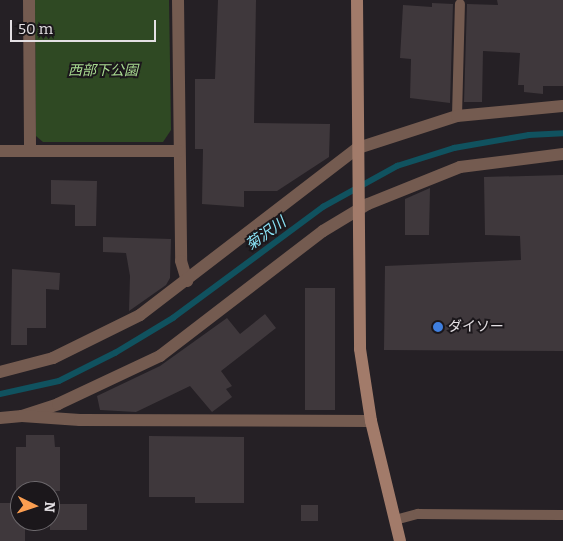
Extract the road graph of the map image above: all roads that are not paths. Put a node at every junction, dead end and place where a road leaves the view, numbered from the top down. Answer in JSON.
{"nodes":[{"id":1,"x":29,"y":0,"type":"edge"},
{"id":2,"x":178,"y":0,"type":"edge"},
{"id":3,"x":356,"y":0,"type":"edge"},
{"id":4,"x":460,"y":4,"type":"dead end"},
{"id":5,"x":563,"y":106,"type":"edge"},
{"id":6,"x":457,"y":116,"type":"junction"},
{"id":7,"x":0,"y":151,"type":"edge"},
{"id":8,"x":30,"y":151,"type":"junction"},
{"id":9,"x":179,"y":152,"type":"junction"},
{"id":10,"x":358,"y":154,"type":"junction"},
{"id":11,"x":563,"y":154,"type":"edge"},
{"id":12,"x":358,"y":206,"type":"junction"},
{"id":13,"x":187,"y":281,"type":"junction"},
{"id":14,"x":0,"y":372,"type":"edge"},
{"id":15,"x":22,"y":416,"type":"junction"},
{"id":16,"x":0,"y":418,"type":"edge"},
{"id":17,"x":371,"y":422,"type":"junction"},
{"id":18,"x":563,"y":515,"type":"edge"},
{"id":19,"x":395,"y":520,"type":"junction"},
{"id":20,"x":400,"y":541,"type":"edge"}],
"edges":[{"from":1,"to":8,"type":"street"},
{"from":2,"to":9,"type":"street"},
{"from":3,"to":10,"type":"street"},
{"from":4,"to":6,"type":"lane"},
{"from":5,"to":6,"type":"street"},
{"from":6,"to":10,"type":"street"},
{"from":7,"to":8,"type":"street"},
{"from":8,"to":9,"type":"street"},
{"from":9,"to":13,"type":"street"},
{"from":10,"to":12,"type":"street"},
{"from":10,"to":13,"type":"street"},
{"from":11,"to":12,"type":"street"},
{"from":12,"to":15,"type":"street"},
{"from":12,"to":17,"type":"street"},
{"from":13,"to":14,"type":"street"},
{"from":15,"to":16,"type":"street"},
{"from":15,"to":17,"type":"street"},
{"from":17,"to":19,"type":"street"},
{"from":18,"to":19,"type":"lane"},
{"from":19,"to":20,"type":"street"}]}
